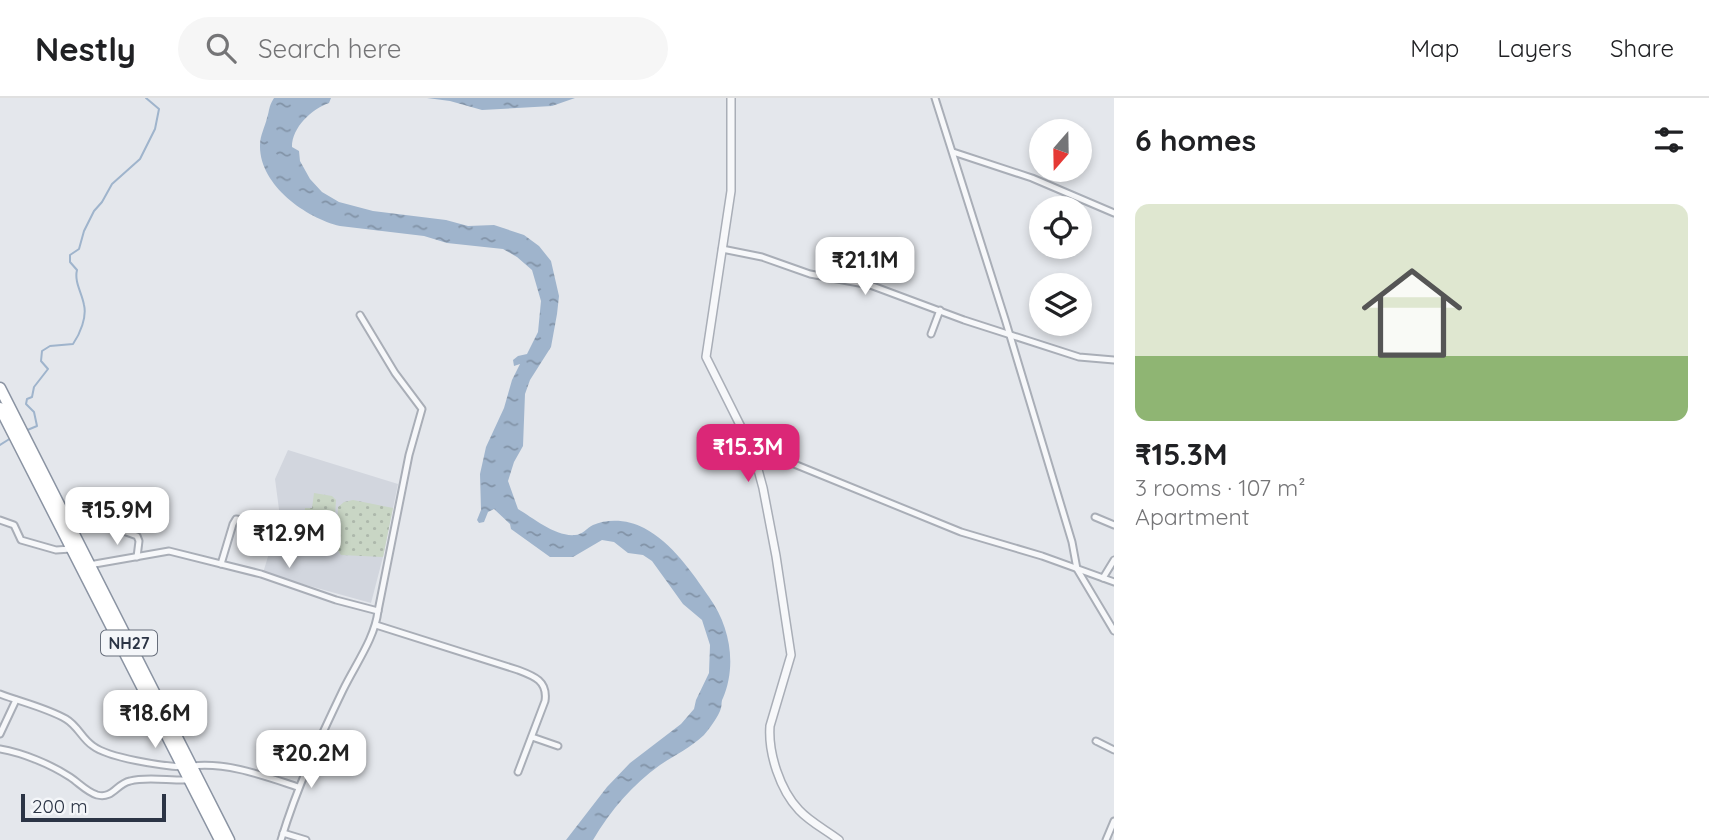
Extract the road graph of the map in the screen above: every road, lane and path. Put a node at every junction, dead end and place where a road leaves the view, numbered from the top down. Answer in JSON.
{"nodes":[{"id":1,"x":731,"y":98,"type":"edge"},
{"id":2,"x":935,"y":98,"type":"edge"},
{"id":3,"x":953,"y":152,"type":"junction"},
{"id":4,"x":1114,"y":213,"type":"edge"},
{"id":5,"x":722,"y":249,"type":"junction"},
{"id":6,"x":940,"y":310,"type":"junction"},
{"id":7,"x":360,"y":315,"type":"dead end"},
{"id":8,"x":931,"y":334,"type":"dead end"},
{"id":9,"x":1009,"y":335,"type":"junction"},
{"id":10,"x":1114,"y":360,"type":"edge"},
{"id":11,"x":0,"y":388,"type":"edge"},
{"id":12,"x":0,"y":408,"type":"edge"},
{"id":13,"x":17,"y":431,"type":"junction"},
{"id":14,"x":25,"y":447,"type":"junction"},
{"id":15,"x":753,"y":450,"type":"junction"},
{"id":16,"x":1095,"y":517,"type":"dead end"},
{"id":17,"x":0,"y":520,"type":"edge"},
{"id":18,"x":243,"y":520,"type":"dead end"},
{"id":19,"x":1114,"y":525,"type":"edge"},
{"id":20,"x":116,"y":528,"type":"dead end"},
{"id":21,"x":71,"y":549,"type":"junction"},
{"id":22,"x":137,"y":557,"type":"junction"},
{"id":23,"x":1114,"y":560,"type":"edge"},
{"id":24,"x":221,"y":564,"type":"junction"},
{"id":25,"x":89,"y":565,"type":"junction"},
{"id":26,"x":1077,"y":569,"type":"junction"},
{"id":27,"x":1103,"y":578,"type":"junction"},
{"id":28,"x":1114,"y":582,"type":"edge"},
{"id":29,"x":377,"y":611,"type":"junction"},
{"id":30,"x":376,"y":625,"type":"junction"},
{"id":31,"x":1114,"y":631,"type":"edge"},
{"id":32,"x":0,"y":694,"type":"edge"},
{"id":33,"x":16,"y":700,"type":"junction"},
{"id":34,"x":0,"y":734,"type":"edge"},
{"id":35,"x":532,"y":737,"type":"junction"},
{"id":36,"x":1096,"y":741,"type":"dead end"},
{"id":37,"x":558,"y":746,"type":"dead end"},
{"id":38,"x":0,"y":748,"type":"edge"},
{"id":39,"x":1114,"y":750,"type":"edge"},
{"id":40,"x":187,"y":766,"type":"junction"},
{"id":41,"x":518,"y":772,"type":"dead end"},
{"id":42,"x":189,"y":780,"type":"junction"},
{"id":43,"x":298,"y":787,"type":"junction"},
{"id":44,"x":1114,"y":821,"type":"edge"},
{"id":45,"x":282,"y":837,"type":"edge"},
{"id":46,"x":220,"y":840,"type":"edge"},
{"id":47,"x":229,"y":840,"type":"edge"},
{"id":48,"x":306,"y":840,"type":"edge"},
{"id":49,"x":839,"y":840,"type":"edge"},
{"id":50,"x":1106,"y":840,"type":"edge"}],
"edges":[{"from":1,"to":5,"type":"street"},
{"from":2,"to":3,"type":"street"},
{"from":3,"to":4,"type":"street"},
{"from":3,"to":9,"type":"street"},
{"from":5,"to":6,"type":"street"},
{"from":5,"to":15,"type":"street"},
{"from":6,"to":8,"type":"street"},
{"from":6,"to":9,"type":"street"},
{"from":7,"to":29,"type":"street"},
{"from":9,"to":10,"type":"street"},
{"from":9,"to":26,"type":"street"},
{"from":11,"to":13,"type":"highway","number":"NH27"},
{"from":12,"to":13,"type":"highway","number":"NH27"},
{"from":13,"to":14,"type":"highway","number":"NH27"},
{"from":14,"to":21,"type":"highway","number":"NH27"},
{"from":14,"to":25,"type":"highway","number":"NH27"},
{"from":15,"to":26,"type":"street"},
{"from":15,"to":49,"type":"street"},
{"from":16,"to":19,"type":"street"},
{"from":17,"to":21,"type":"street"},
{"from":18,"to":24,"type":"street"},
{"from":20,"to":22,"type":"street"},
{"from":21,"to":40,"type":"highway","number":"NH27"},
{"from":22,"to":24,"type":"street"},
{"from":22,"to":25,"type":"street"},
{"from":23,"to":27,"type":"street"},
{"from":24,"to":29,"type":"street"},
{"from":25,"to":40,"type":"highway","number":"NH27"},
{"from":26,"to":27,"type":"street"},
{"from":26,"to":31,"type":"street"},
{"from":27,"to":28,"type":"street"},
{"from":29,"to":30,"type":"street"},
{"from":30,"to":35,"type":"street"},
{"from":30,"to":43,"type":"street"},
{"from":32,"to":33,"type":"street"},
{"from":33,"to":34,"type":"street"},
{"from":33,"to":40,"type":"street"},
{"from":35,"to":37,"type":"street"},
{"from":35,"to":41,"type":"street"},
{"from":36,"to":39,"type":"street"},
{"from":38,"to":42,"type":"street"},
{"from":40,"to":42,"type":"highway","number":"NH27"},
{"from":40,"to":43,"type":"street"},
{"from":40,"to":47,"type":"highway","number":"NH27"},
{"from":42,"to":46,"type":"highway","number":"NH27"},
{"from":43,"to":45,"type":"street"},
{"from":44,"to":50,"type":"street"},
{"from":45,"to":48,"type":"street"}]}
